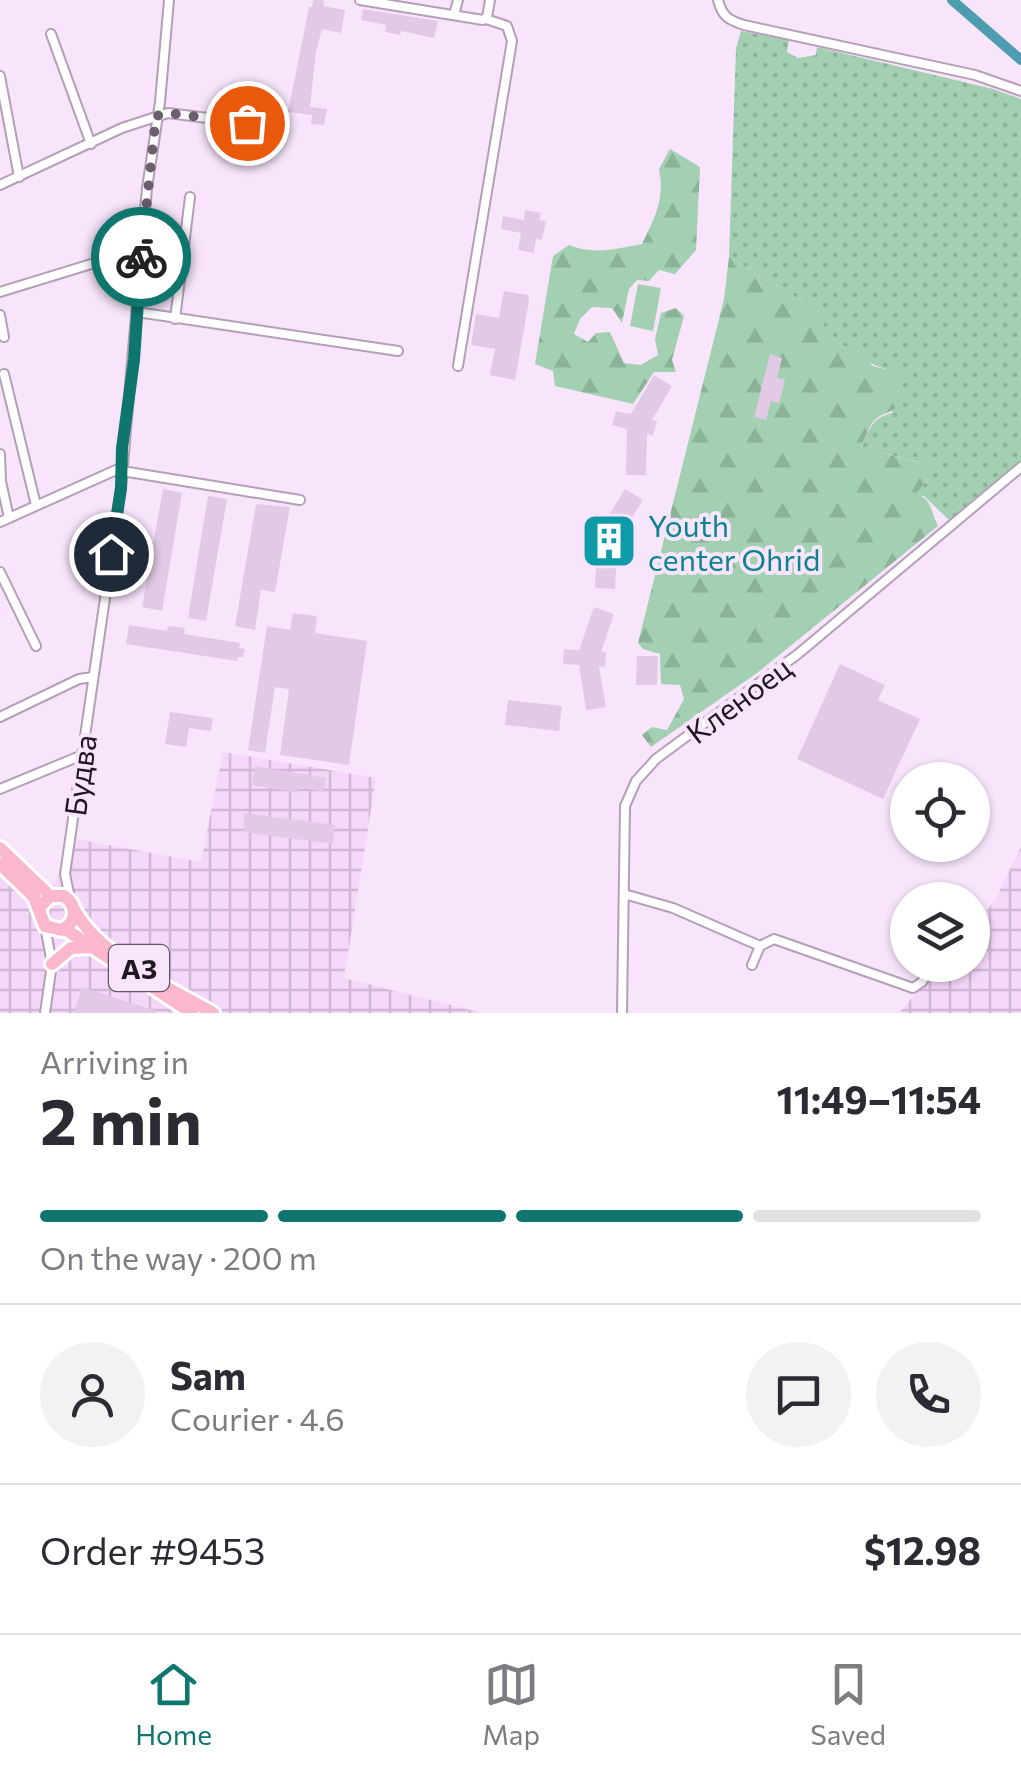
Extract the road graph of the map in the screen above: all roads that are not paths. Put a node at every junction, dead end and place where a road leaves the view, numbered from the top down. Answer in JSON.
{"nodes":[{"id":1,"x":168,"y":0,"type":"edge"},
{"id":2,"x":360,"y":0,"type":"edge"},
{"id":3,"x":458,"y":0,"type":"edge"},
{"id":4,"x":490,"y":0,"type":"edge"},
{"id":5,"x":718,"y":0,"type":"edge"},
{"id":6,"x":454,"y":15,"type":"junction"},
{"id":7,"x":486,"y":19,"type":"junction"},
{"id":8,"x":52,"y":34,"type":"dead end"},
{"id":9,"x":0,"y":76,"type":"edge"},
{"id":10,"x":1021,"y":91,"type":"edge"},
{"id":11,"x":156,"y":116,"type":"junction"},
{"id":12,"x":247,"y":123,"type":"dead end"},
{"id":13,"x":91,"y":144,"type":"junction"},
{"id":14,"x":19,"y":177,"type":"junction"},
{"id":15,"x":0,"y":185,"type":"edge"},
{"id":16,"x":190,"y":197,"type":"dead end"},
{"id":17,"x":142,"y":254,"type":"junction"},
{"id":18,"x":0,"y":292,"type":"edge"},
{"id":19,"x":137,"y":312,"type":"junction"},
{"id":20,"x":0,"y":315,"type":"edge"},
{"id":21,"x":175,"y":319,"type":"junction"},
{"id":22,"x":4,"y":337,"type":"dead end"},
{"id":23,"x":398,"y":351,"type":"dead end"},
{"id":24,"x":458,"y":366,"type":"dead end"},
{"id":25,"x":4,"y":374,"type":"dead end"},
{"id":26,"x":0,"y":454,"type":"edge"},
{"id":27,"x":1021,"y":467,"type":"edge"},
{"id":28,"x":122,"y":470,"type":"junction"},
{"id":29,"x":300,"y":500,"type":"dead end"},
{"id":30,"x":36,"y":505,"type":"junction"},
{"id":31,"x":4,"y":520,"type":"edge"},
{"id":32,"x":0,"y":572,"type":"edge"},
{"id":33,"x":36,"y":646,"type":"dead end"},
{"id":34,"x":93,"y":677,"type":"junction"},
{"id":35,"x":0,"y":717,"type":"edge"},
{"id":36,"x":80,"y":756,"type":"junction"},
{"id":37,"x":0,"y":789,"type":"edge"},
{"id":38,"x":0,"y":848,"type":"edge"},
{"id":39,"x":0,"y":864,"type":"edge"},
{"id":40,"x":65,"y":874,"type":"junction"},
{"id":41,"x":624,"y":894,"type":"junction"},
{"id":42,"x":52,"y":896,"type":"junction"},
{"id":43,"x":40,"y":907,"type":"junction"},
{"id":44,"x":73,"y":907,"type":"junction"},
{"id":45,"x":45,"y":926,"type":"junction"},
{"id":46,"x":63,"y":929,"type":"junction"},
{"id":47,"x":760,"y":946,"type":"junction"},
{"id":48,"x":93,"y":947,"type":"junction"},
{"id":49,"x":52,"y":964,"type":"junction"},
{"id":50,"x":752,"y":966,"type":"dead end"},
{"id":51,"x":890,"y":979,"type":"edge"},
{"id":52,"x":897,"y":982,"type":"edge"},
{"id":53,"x":922,"y":982,"type":"edge"},
{"id":54,"x":45,"y":1013,"type":"edge"},
{"id":55,"x":192,"y":1013,"type":"edge"},
{"id":56,"x":213,"y":1013,"type":"edge"},
{"id":57,"x":622,"y":1013,"type":"edge"}],
"edges":[{"from":1,"to":11,"type":"street","name":"Будва"},
{"from":2,"to":6,"type":"street"},
{"from":3,"to":6,"type":"street"},
{"from":4,"to":7,"type":"street"},
{"from":5,"to":10,"type":"street"},
{"from":6,"to":7,"type":"street"},
{"from":7,"to":24,"type":"street"},
{"from":8,"to":13,"type":"street"},
{"from":9,"to":14,"type":"street"},
{"from":11,"to":12,"type":"street"},
{"from":11,"to":13,"type":"street"},
{"from":11,"to":17,"type":"street","name":"Будва"},
{"from":13,"to":14,"type":"street"},
{"from":14,"to":15,"type":"street"},
{"from":16,"to":21,"type":"street"},
{"from":17,"to":18,"type":"street"},
{"from":17,"to":19,"type":"street","name":"Будва"},
{"from":19,"to":21,"type":"street"},
{"from":19,"to":28,"type":"street","name":"Будва"},
{"from":20,"to":22,"type":"street"},
{"from":21,"to":23,"type":"street"},
{"from":25,"to":30,"type":"street"},
{"from":26,"to":31,"type":"street"},
{"from":27,"to":41,"type":"street","name":"Кленоец"},
{"from":28,"to":29,"type":"street"},
{"from":28,"to":30,"type":"street"},
{"from":28,"to":34,"type":"street","name":"Будва"},
{"from":30,"to":31,"type":"street"},
{"from":32,"to":33,"type":"street"},
{"from":34,"to":35,"type":"street","name":"Будва"},
{"from":34,"to":36,"type":"street","name":"Будва"},
{"from":36,"to":37,"type":"street"},
{"from":36,"to":40,"type":"street","name":"Будва"},
{"from":38,"to":42,"type":"main road","number":"A3"},
{"from":39,"to":43,"type":"main road"},
{"from":40,"to":42,"type":"street"},
{"from":40,"to":44,"type":"street"},
{"from":41,"to":47,"type":"street"},
{"from":41,"to":57,"type":"street","name":"Кленоец"},
{"from":42,"to":43,"type":"main road"},
{"from":42,"to":44,"type":"main road","number":"A3"},
{"from":43,"to":45,"type":"main road"},
{"from":44,"to":46,"type":"main road","number":"A3"},
{"from":44,"to":56,"type":"main road","number":"A3"},
{"from":45,"to":46,"type":"main road","number":"A3"},
{"from":45,"to":49,"type":"street"},
{"from":46,"to":48,"type":"main road","number":"A3"},
{"from":46,"to":49,"type":"street"},
{"from":47,"to":50,"type":"street"},
{"from":47,"to":51,"type":"street"},
{"from":48,"to":49,"type":"main road"},
{"from":48,"to":55,"type":"main road","number":"A3"},
{"from":49,"to":54,"type":"street"},
{"from":52,"to":53,"type":"street"}]}
